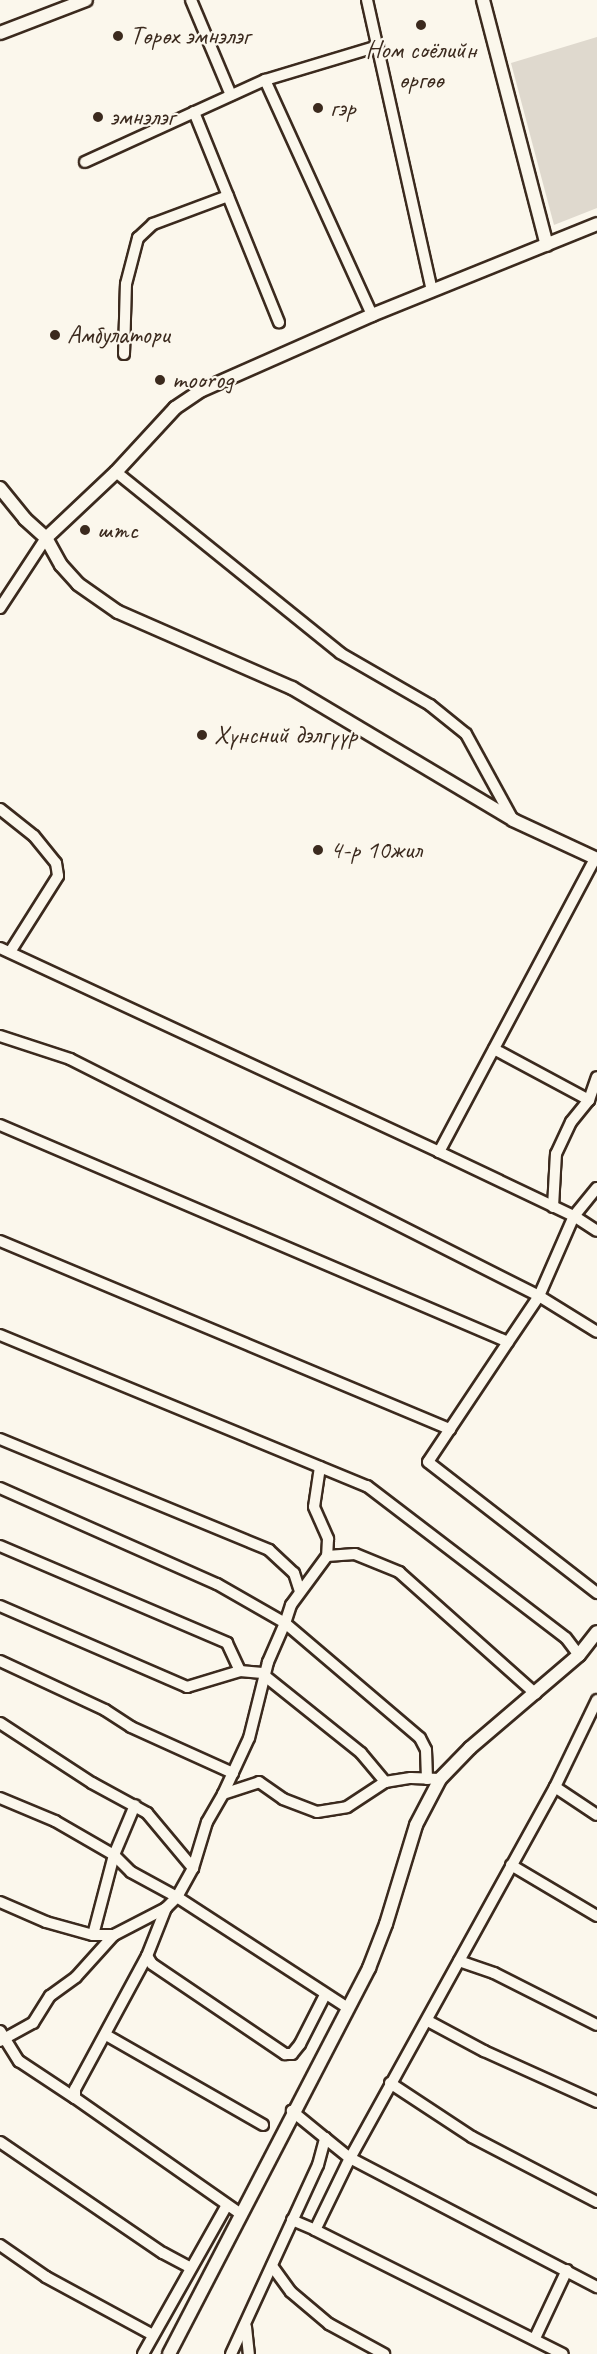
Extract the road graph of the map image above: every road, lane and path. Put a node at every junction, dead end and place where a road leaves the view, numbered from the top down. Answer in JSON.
{"nodes":[{"id":1,"x":86,"y":0,"type":"edge"},
{"id":2,"x":191,"y":0,"type":"edge"},
{"id":3,"x":367,"y":0,"type":"edge"},
{"id":4,"x":483,"y":0,"type":"edge"},
{"id":5,"x":0,"y":33,"type":"edge"},
{"id":6,"x":378,"y":46,"type":"junction"},
{"id":7,"x":265,"y":80,"type":"junction"},
{"id":8,"x":231,"y":95,"type":"junction"},
{"id":9,"x":194,"y":112,"type":"junction"},
{"id":10,"x":85,"y":162,"type":"dead end"},
{"id":11,"x":228,"y":196,"type":"junction"},
{"id":12,"x":597,"y":224,"type":"edge"},
{"id":13,"x":547,"y":245,"type":"junction"},
{"id":14,"x":432,"y":291,"type":"junction"},
{"id":15,"x":372,"y":315,"type":"junction"},
{"id":16,"x":279,"y":321,"type":"dead end"},
{"id":17,"x":124,"y":354,"type":"dead end"},
{"id":18,"x":116,"y":472,"type":"junction"},
{"id":19,"x":0,"y":488,"type":"edge"},
{"id":20,"x":46,"y":538,"type":"junction"},
{"id":21,"x":0,"y":609,"type":"edge"},
{"id":22,"x":0,"y":809,"type":"edge"},
{"id":23,"x":513,"y":820,"type":"junction"},
{"id":24,"x":596,"y":858,"type":"edge"},
{"id":25,"x":5,"y":950,"type":"edge"},
{"id":26,"x":0,"y":1036,"type":"edge"},
{"id":27,"x":494,"y":1049,"type":"junction"},
{"id":28,"x":597,"y":1077,"type":"edge"},
{"id":29,"x":589,"y":1100,"type":"junction"},
{"id":30,"x":0,"y":1125,"type":"edge"},
{"id":31,"x":439,"y":1152,"type":"junction"},
{"id":32,"x":597,"y":1188,"type":"edge"},
{"id":33,"x":554,"y":1207,"type":"junction"},
{"id":34,"x":574,"y":1216,"type":"junction"},
{"id":35,"x":597,"y":1231,"type":"edge"},
{"id":36,"x":0,"y":1241,"type":"edge"},
{"id":37,"x":539,"y":1296,"type":"junction"},
{"id":38,"x":597,"y":1332,"type":"edge"},
{"id":39,"x":0,"y":1335,"type":"edge"},
{"id":40,"x":508,"y":1342,"type":"junction"},
{"id":41,"x":450,"y":1429,"type":"junction"},
{"id":42,"x":0,"y":1440,"type":"edge"},
{"id":43,"x":320,"y":1467,"type":"junction"},
{"id":44,"x":0,"y":1488,"type":"edge"},
{"id":45,"x":0,"y":1546,"type":"edge"},
{"id":46,"x":327,"y":1556,"type":"junction"},
{"id":47,"x":300,"y":1591,"type":"junction"},
{"id":48,"x":597,"y":1593,"type":"edge"},
{"id":49,"x":0,"y":1606,"type":"edge"},
{"id":50,"x":285,"y":1623,"type":"junction"},
{"id":51,"x":597,"y":1632,"type":"edge"},
{"id":52,"x":579,"y":1655,"type":"junction"},
{"id":53,"x":0,"y":1660,"type":"edge"},
{"id":54,"x":240,"y":1671,"type":"junction"},
{"id":55,"x":265,"y":1674,"type":"junction"},
{"id":56,"x":536,"y":1694,"type":"junction"},
{"id":57,"x":597,"y":1700,"type":"edge"},
{"id":58,"x":592,"y":1719,"type":"edge"},
{"id":59,"x":0,"y":1724,"type":"edge"},
{"id":60,"x":233,"y":1773,"type":"junction"},
{"id":61,"x":427,"y":1779,"type":"junction"},
{"id":62,"x":440,"y":1779,"type":"junction"},
{"id":63,"x":385,"y":1782,"type":"junction"},
{"id":64,"x":555,"y":1787,"type":"junction"},
{"id":65,"x":223,"y":1794,"type":"junction"},
{"id":66,"x":0,"y":1798,"type":"edge"},
{"id":67,"x":135,"y":1805,"type":"junction"},
{"id":68,"x":597,"y":1815,"type":"edge"},
{"id":69,"x":114,"y":1855,"type":"junction"},
{"id":70,"x":511,"y":1865,"type":"junction"},
{"id":71,"x":193,"y":1868,"type":"junction"},
{"id":72,"x":177,"y":1897,"type":"junction"},
{"id":73,"x":0,"y":1902,"type":"edge"},
{"id":74,"x":166,"y":1908,"type":"junction"},
{"id":75,"x":597,"y":1916,"type":"edge"},
{"id":76,"x":93,"y":1935,"type":"junction"},
{"id":77,"x":114,"y":1935,"type":"junction"},
{"id":78,"x":147,"y":1956,"type":"junction"},
{"id":79,"x":459,"y":1961,"type":"junction"},
{"id":80,"x":325,"y":1995,"type":"junction"},
{"id":81,"x":348,"y":2008,"type":"junction"},
{"id":82,"x":428,"y":2021,"type":"junction"},
{"id":83,"x":597,"y":2025,"type":"edge"},
{"id":84,"x":106,"y":2035,"type":"junction"},
{"id":85,"x":2,"y":2036,"type":"edge"},
{"id":86,"x":390,"y":2083,"type":"junction"},
{"id":87,"x":75,"y":2097,"type":"junction"},
{"id":88,"x":597,"y":2102,"type":"edge"},
{"id":89,"x":292,"y":2111,"type":"junction"},
{"id":90,"x":263,"y":2126,"type":"dead end"},
{"id":91,"x":326,"y":2138,"type":"junction"},
{"id":92,"x":0,"y":2142,"type":"edge"},
{"id":93,"x":350,"y":2158,"type":"junction"},
{"id":94,"x":597,"y":2202,"type":"edge"},
{"id":95,"x":227,"y":2205,"type":"junction"},
{"id":96,"x":239,"y":2213,"type":"junction"},
{"id":97,"x":292,"y":2220,"type":"junction"},
{"id":98,"x":315,"y":2230,"type":"junction"},
{"id":99,"x":0,"y":2245,"type":"edge"},
{"id":100,"x":272,"y":2265,"type":"junction"},
{"id":101,"x":189,"y":2266,"type":"junction"},
{"id":102,"x":567,"y":2270,"type":"junction"},
{"id":103,"x":597,"y":2287,"type":"edge"},
{"id":104,"x":246,"y":2324,"type":"junction"},
{"id":105,"x":153,"y":2335,"type":"junction"},
{"id":106,"x":535,"y":2338,"type":"junction"},
{"id":107,"x":143,"y":2354,"type":"edge"},
{"id":108,"x":169,"y":2354,"type":"edge"},
{"id":109,"x":231,"y":2354,"type":"edge"},
{"id":110,"x":249,"y":2354,"type":"edge"},
{"id":111,"x":384,"y":2354,"type":"edge"},
{"id":112,"x":563,"y":2354,"type":"edge"}],
"edges":[{"from":1,"to":5,"type":"street"},
{"from":2,"to":8,"type":"street"},
{"from":3,"to":6,"type":"street"},
{"from":4,"to":13,"type":"street"},
{"from":6,"to":7,"type":"street"},
{"from":6,"to":14,"type":"street"},
{"from":7,"to":8,"type":"street"},
{"from":7,"to":15,"type":"street"},
{"from":8,"to":9,"type":"street"},
{"from":9,"to":10,"type":"street"},
{"from":9,"to":11,"type":"street"},
{"from":11,"to":16,"type":"street"},
{"from":11,"to":17,"type":"street"},
{"from":12,"to":13,"type":"street"},
{"from":13,"to":14,"type":"street"},
{"from":14,"to":15,"type":"street"},
{"from":15,"to":18,"type":"street"},
{"from":18,"to":20,"type":"street"},
{"from":18,"to":23,"type":"street"},
{"from":19,"to":20,"type":"street"},
{"from":20,"to":21,"type":"street"},
{"from":20,"to":23,"type":"street"},
{"from":22,"to":25,"type":"street"},
{"from":23,"to":24,"type":"street"},
{"from":24,"to":27,"type":"street"},
{"from":25,"to":31,"type":"street"},
{"from":26,"to":37,"type":"street"},
{"from":27,"to":29,"type":"street"},
{"from":27,"to":31,"type":"street"},
{"from":28,"to":29,"type":"street"},
{"from":29,"to":33,"type":"street"},
{"from":30,"to":40,"type":"street"},
{"from":31,"to":33,"type":"street"},
{"from":32,"to":34,"type":"street"},
{"from":33,"to":34,"type":"street"},
{"from":34,"to":35,"type":"street"},
{"from":34,"to":37,"type":"street"},
{"from":36,"to":41,"type":"street"},
{"from":37,"to":38,"type":"street"},
{"from":37,"to":40,"type":"street"},
{"from":39,"to":43,"type":"street"},
{"from":40,"to":41,"type":"street"},
{"from":41,"to":48,"type":"street"},
{"from":42,"to":47,"type":"street"},
{"from":43,"to":46,"type":"street"},
{"from":43,"to":52,"type":"street"},
{"from":44,"to":50,"type":"street"},
{"from":45,"to":54,"type":"street"},
{"from":46,"to":47,"type":"street"},
{"from":46,"to":56,"type":"street"},
{"from":47,"to":50,"type":"street"},
{"from":49,"to":54,"type":"street"},
{"from":50,"to":55,"type":"street"},
{"from":50,"to":61,"type":"street"},
{"from":51,"to":52,"type":"street"},
{"from":52,"to":56,"type":"street"},
{"from":53,"to":60,"type":"street"},
{"from":54,"to":55,"type":"street"},
{"from":55,"to":60,"type":"street"},
{"from":55,"to":63,"type":"street"},
{"from":56,"to":62,"type":"street"},
{"from":57,"to":58,"type":"street"},
{"from":58,"to":64,"type":"street"},
{"from":59,"to":67,"type":"street"},
{"from":60,"to":65,"type":"street"},
{"from":61,"to":62,"type":"street"},
{"from":61,"to":63,"type":"street"},
{"from":62,"to":81,"type":"street"},
{"from":63,"to":65,"type":"street"},
{"from":64,"to":68,"type":"street"},
{"from":64,"to":70,"type":"street"},
{"from":65,"to":71,"type":"street"},
{"from":66,"to":69,"type":"street"},
{"from":67,"to":69,"type":"street"},
{"from":67,"to":71,"type":"street"},
{"from":69,"to":72,"type":"street"},
{"from":69,"to":76,"type":"street"},
{"from":70,"to":75,"type":"street"},
{"from":70,"to":79,"type":"street"},
{"from":71,"to":72,"type":"street"},
{"from":72,"to":74,"type":"street"},
{"from":72,"to":80,"type":"street"},
{"from":73,"to":76,"type":"street"},
{"from":74,"to":77,"type":"street"},
{"from":74,"to":78,"type":"street"},
{"from":76,"to":77,"type":"street"},
{"from":77,"to":85,"type":"street"},
{"from":78,"to":80,"type":"street"},
{"from":78,"to":84,"type":"street"},
{"from":79,"to":82,"type":"street"},
{"from":79,"to":83,"type":"street"},
{"from":80,"to":81,"type":"street"},
{"from":81,"to":89,"type":"street"},
{"from":82,"to":86,"type":"street"},
{"from":82,"to":88,"type":"street"},
{"from":84,"to":87,"type":"street"},
{"from":84,"to":90,"type":"street"},
{"from":85,"to":87,"type":"street"},
{"from":86,"to":93,"type":"street"},
{"from":86,"to":94,"type":"street"},
{"from":87,"to":95,"type":"street"},
{"from":89,"to":91,"type":"street"},
{"from":89,"to":96,"type":"street"},
{"from":91,"to":93,"type":"street"},
{"from":91,"to":97,"type":"street"},
{"from":92,"to":101,"type":"street"},
{"from":93,"to":98,"type":"street"},
{"from":93,"to":102,"type":"street"},
{"from":95,"to":96,"type":"street"},
{"from":95,"to":101,"type":"street"},
{"from":96,"to":108,"type":"street"},
{"from":97,"to":98,"type":"street"},
{"from":97,"to":100,"type":"street"},
{"from":98,"to":106,"type":"street"},
{"from":99,"to":105,"type":"street"},
{"from":100,"to":104,"type":"street"},
{"from":100,"to":111,"type":"street"},
{"from":101,"to":105,"type":"street"},
{"from":102,"to":103,"type":"street"},
{"from":102,"to":106,"type":"street"},
{"from":104,"to":109,"type":"street"},
{"from":104,"to":110,"type":"street"},
{"from":105,"to":107,"type":"street"},
{"from":106,"to":112,"type":"street"}]}
